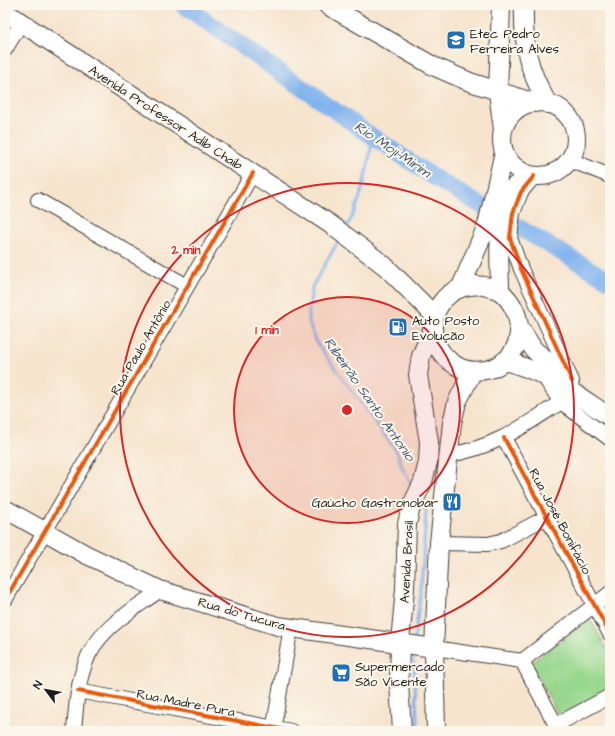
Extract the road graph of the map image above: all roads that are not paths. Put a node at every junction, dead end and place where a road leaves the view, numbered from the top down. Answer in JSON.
{"nodes":[{"id":1,"x":327,"y":5,"type":"edge"},
{"id":2,"x":501,"y":5,"type":"edge"},
{"id":3,"x":524,"y":5,"type":"edge"},
{"id":4,"x":5,"y":12,"type":"edge"},
{"id":5,"x":21,"y":23,"type":"junction"},
{"id":6,"x":5,"y":50,"type":"edge"},
{"id":7,"x":498,"y":92,"type":"junction"},
{"id":8,"x":542,"y":103,"type":"junction"},
{"id":9,"x":504,"y":130,"type":"junction"},
{"id":10,"x":504,"y":152,"type":"junction"},
{"id":11,"x":570,"y":160,"type":"junction"},
{"id":12,"x":253,"y":173,"type":"junction"},
{"id":13,"x":534,"y":176,"type":"junction"},
{"id":14,"x":610,"y":176,"type":"edge"},
{"id":15,"x":38,"y":200,"type":"dead end"},
{"id":16,"x":499,"y":201,"type":"junction"},
{"id":17,"x":499,"y":232,"type":"junction"},
{"id":18,"x":188,"y":286,"type":"junction"},
{"id":19,"x":461,"y":287,"type":"junction"},
{"id":20,"x":500,"y":291,"type":"junction"},
{"id":21,"x":434,"y":322,"type":"junction"},
{"id":22,"x":520,"y":328,"type":"junction"},
{"id":23,"x":504,"y":361,"type":"junction"},
{"id":24,"x":473,"y":371,"type":"junction"},
{"id":25,"x":542,"y":374,"type":"junction"},
{"id":26,"x":572,"y":381,"type":"junction"},
{"id":27,"x":561,"y":402,"type":"junction"},
{"id":28,"x":610,"y":405,"type":"edge"},
{"id":29,"x":610,"y":417,"type":"edge"},
{"id":30,"x":504,"y":438,"type":"junction"},
{"id":31,"x":610,"y":439,"type":"edge"},
{"id":32,"x":449,"y":455,"type":"junction"},
{"id":33,"x":5,"y":509,"type":"edge"},
{"id":34,"x":547,"y":517,"type":"junction"},
{"id":35,"x":45,"y":532,"type":"junction"},
{"id":36,"x":439,"y":543,"type":"junction"},
{"id":37,"x":160,"y":590,"type":"junction"},
{"id":38,"x":610,"y":593,"type":"edge"},
{"id":39,"x":5,"y":600,"type":"edge"},
{"id":40,"x":595,"y":606,"type":"junction"},
{"id":41,"x":291,"y":627,"type":"junction"},
{"id":42,"x":610,"y":634,"type":"edge"},
{"id":43,"x":403,"y":643,"type":"junction"},
{"id":44,"x":430,"y":647,"type":"junction"},
{"id":45,"x":522,"y":661,"type":"junction"},
{"id":46,"x":78,"y":691,"type":"junction"},
{"id":47,"x":610,"y":696,"type":"edge"},
{"id":48,"x":557,"y":728,"type":"edge"},
{"id":49,"x":273,"y":730,"type":"edge"},
{"id":50,"x":74,"y":731,"type":"edge"},
{"id":51,"x":291,"y":731,"type":"edge"},
{"id":52,"x":402,"y":731,"type":"edge"},
{"id":53,"x":436,"y":731,"type":"edge"}],
"edges":[{"from":1,"to":7,"type":"main road"},
{"from":2,"to":7,"type":"main road"},
{"from":3,"to":8,"type":"main road"},
{"from":4,"to":5,"type":"main road","name":"Avenida Professor Adib Chaib"},
{"from":5,"to":6,"type":"street"},
{"from":5,"to":12,"type":"main road","name":"Avenida Professor Adib Chaib"},
{"from":7,"to":8,"type":"main road"},
{"from":7,"to":9,"type":"main road"},
{"from":8,"to":9,"type":"main road"},
{"from":8,"to":11,"type":"main road"},
{"from":9,"to":10,"type":"main road"},
{"from":10,"to":13,"type":"main road"},
{"from":10,"to":16,"type":"main road"},
{"from":11,"to":13,"type":"main road"},
{"from":11,"to":14,"type":"street"},
{"from":12,"to":18,"type":"street","name":"Rua Paulo Antônio"},
{"from":12,"to":21,"type":"main road","name":"Avenida Professor Adib Chaib"},
{"from":13,"to":16,"type":"main road"},
{"from":13,"to":17,"type":"street"},
{"from":15,"to":18,"type":"street"},
{"from":16,"to":17,"type":"main road"},
{"from":17,"to":19,"type":"main road"},
{"from":17,"to":20,"type":"main road"},
{"from":17,"to":26,"type":"street"},
{"from":18,"to":35,"type":"street","name":"Rua Paulo Antônio"},
{"from":19,"to":20,"type":"main road"},
{"from":19,"to":21,"type":"main road"},
{"from":20,"to":22,"type":"main road"},
{"from":21,"to":24,"type":"main road"},
{"from":21,"to":43,"type":"main road","name":"Avenida Brasil"},
{"from":22,"to":23,"type":"main road"},
{"from":22,"to":26,"type":"main road"},
{"from":23,"to":24,"type":"main road"},
{"from":23,"to":25,"type":"main road"},
{"from":24,"to":32,"type":"main road"},
{"from":25,"to":27,"type":"street"},
{"from":25,"to":29,"type":"main road"},
{"from":26,"to":28,"type":"main road"},
{"from":27,"to":30,"type":"street"},
{"from":27,"to":31,"type":"street"},
{"from":30,"to":32,"type":"street"},
{"from":30,"to":34,"type":"street","name":"Rua José Bonifácio"},
{"from":32,"to":36,"type":"main road"},
{"from":33,"to":35,"type":"main road","name":"Rua do Tucura"},
{"from":34,"to":36,"type":"street"},
{"from":34,"to":40,"type":"street","name":"Rua José Bonifácio"},
{"from":35,"to":37,"type":"main road","name":"Rua do Tucura"},
{"from":35,"to":39,"type":"street","name":"Rua Paulo Antônio"},
{"from":36,"to":44,"type":"main road"},
{"from":37,"to":41,"type":"main road","name":"Rua do Tucura"},
{"from":37,"to":46,"type":"street"},
{"from":38,"to":40,"type":"street"},
{"from":40,"to":42,"type":"street","name":"Rua José Bonifácio"},
{"from":40,"to":45,"type":"street"},
{"from":41,"to":43,"type":"main road","name":"Rua do Tucura"},
{"from":41,"to":49,"type":"street"},
{"from":43,"to":44,"type":"main road","name":"Rua do Tucura"},
{"from":43,"to":52,"type":"main road","name":"Avenida Brasil"},
{"from":44,"to":45,"type":"street","name":"Rua do Tucura"},
{"from":44,"to":53,"type":"main road"},
{"from":45,"to":48,"type":"street"},
{"from":46,"to":49,"type":"street","name":"Rua Madre Pura"},
{"from":46,"to":50,"type":"street"},
{"from":47,"to":48,"type":"street"},
{"from":49,"to":51,"type":"street","name":"Rua Madre Pura"}]}
